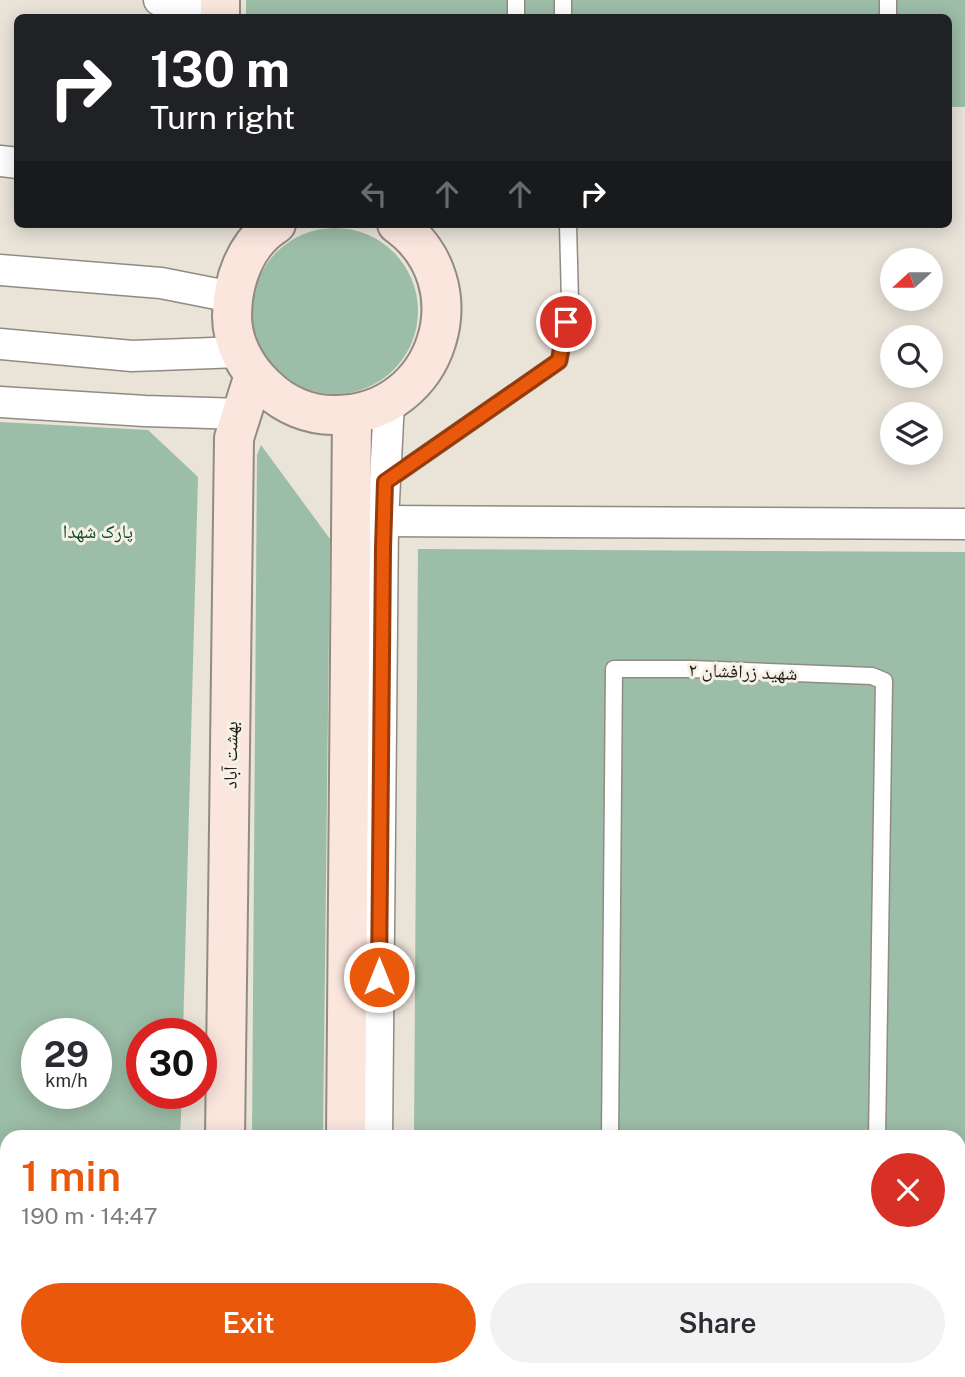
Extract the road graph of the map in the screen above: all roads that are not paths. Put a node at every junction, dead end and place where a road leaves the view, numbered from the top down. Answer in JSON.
{"nodes":[{"id":1,"x":159,"y":0,"type":"edge"},
{"id":2,"x":220,"y":9,"type":"edge"},
{"id":3,"x":401,"y":228,"type":"edge"},
{"id":4,"x":568,"y":228,"type":"edge"},
{"id":5,"x":256,"y":232,"type":"edge"},
{"id":6,"x":0,"y":270,"type":"edge"},
{"id":7,"x":232,"y":297,"type":"junction"},
{"id":8,"x":0,"y":344,"type":"edge"},
{"id":9,"x":247,"y":364,"type":"junction"},
{"id":10,"x":389,"y":401,"type":"junction"},
{"id":11,"x":0,"y":402,"type":"edge"},
{"id":12,"x":242,"y":414,"type":"junction"},
{"id":13,"x":352,"y":415,"type":"junction"},
{"id":14,"x":385,"y":482,"type":"junction"},
{"id":15,"x":383,"y":521,"type":"junction"},
{"id":16,"x":965,"y":524,"type":"edge"},
{"id":17,"x":225,"y":1130,"type":"edge"},
{"id":18,"x":346,"y":1130,"type":"edge"},
{"id":19,"x":377,"y":1130,"type":"edge"},
{"id":20,"x":610,"y":1130,"type":"edge"},
{"id":21,"x":877,"y":1130,"type":"edge"}],
"edges":[{"from":1,"to":2,"type":"street"},
{"from":3,"to":10,"type":"street"},
{"from":4,"to":14,"type":"lane"},
{"from":5,"to":7,"type":"street"},
{"from":6,"to":7,"type":"street"},
{"from":7,"to":9,"type":"street"},
{"from":8,"to":9,"type":"street"},
{"from":9,"to":12,"type":"street","name":"بهشت آباد"},
{"from":9,"to":13,"type":"street"},
{"from":10,"to":13,"type":"street"},
{"from":10,"to":14,"type":"street"},
{"from":11,"to":12,"type":"street"},
{"from":12,"to":17,"type":"street","name":"بهشت آباد"},
{"from":13,"to":18,"type":"street"},
{"from":14,"to":15,"type":"street"},
{"from":15,"to":16,"type":"street"},
{"from":15,"to":19,"type":"street"},
{"from":20,"to":21,"type":"lane","name":"شهید زرافشان ۲"}]}
